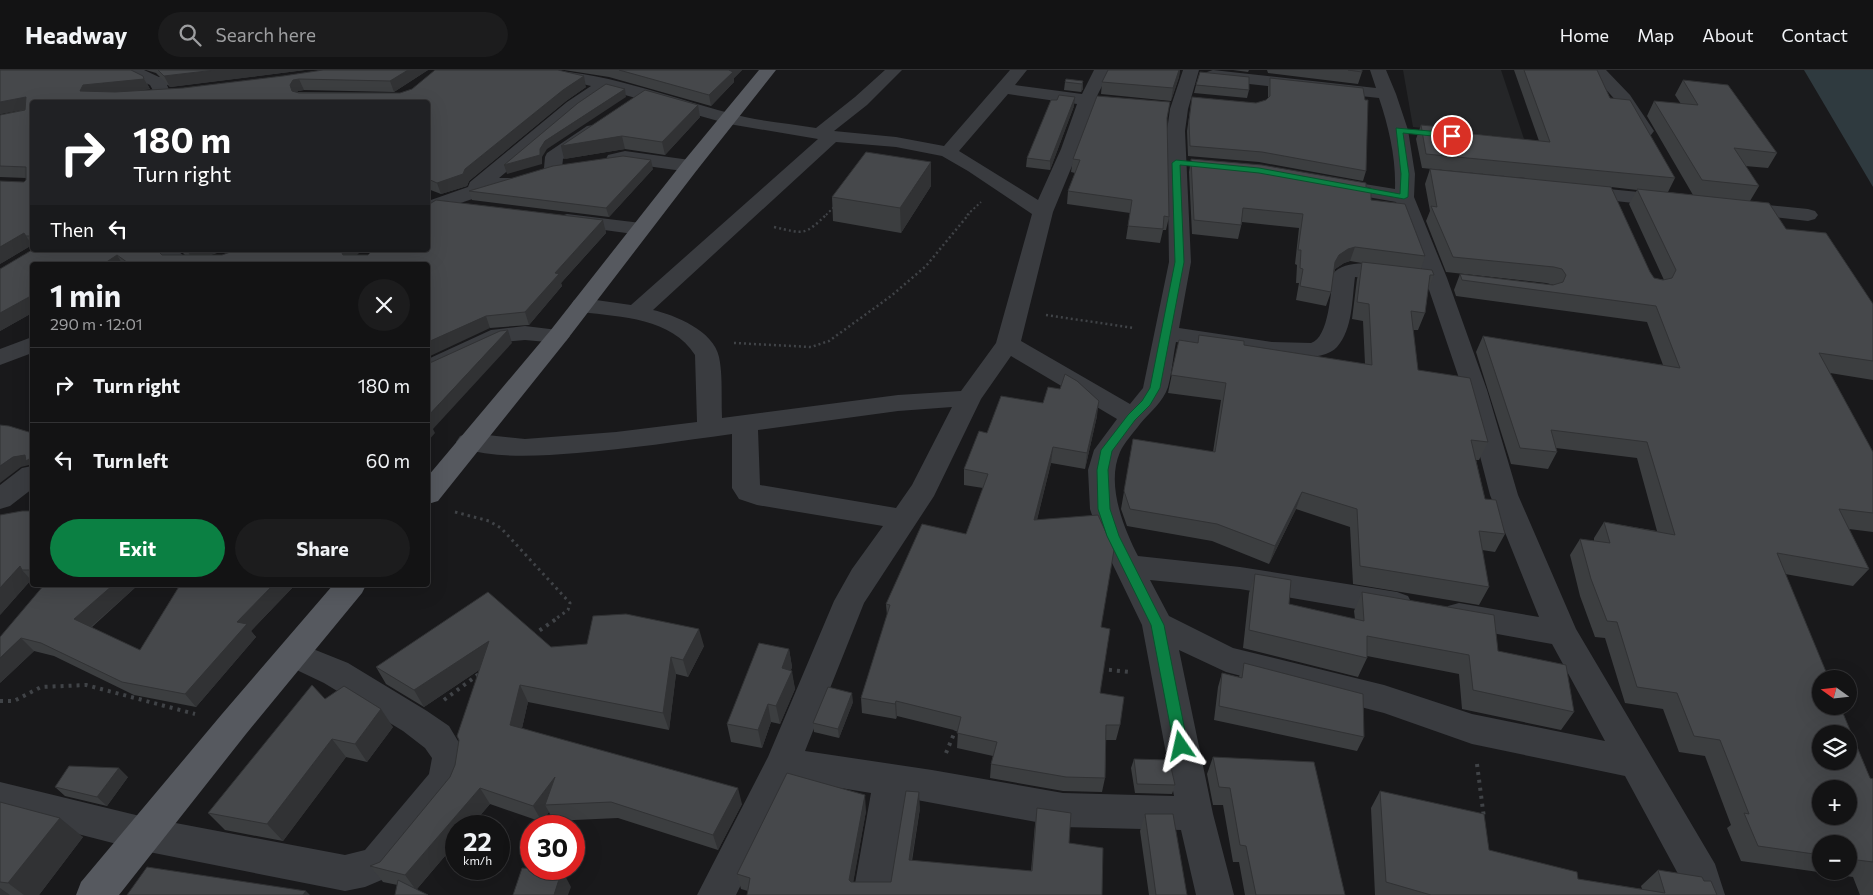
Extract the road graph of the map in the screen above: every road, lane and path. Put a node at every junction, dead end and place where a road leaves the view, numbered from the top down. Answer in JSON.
{"nodes":[{"id":1,"x":131,"y":70,"type":"edge"},
{"id":2,"x":208,"y":70,"type":"edge"},
{"id":3,"x":768,"y":70,"type":"edge"},
{"id":4,"x":894,"y":70,"type":"edge"},
{"id":5,"x":1019,"y":70,"type":"edge"},
{"id":6,"x":1102,"y":70,"type":"edge"},
{"id":7,"x":1378,"y":70,"type":"edge"},
{"id":8,"x":1597,"y":70,"type":"edge"},
{"id":9,"x":554,"y":71,"type":"edge"},
{"id":10,"x":1185,"y":71,"type":"edge"},
{"id":11,"x":1301,"y":77,"type":"edge"},
{"id":12,"x":1258,"y":82,"type":"edge"},
{"id":13,"x":605,"y":84,"type":"junction"},
{"id":14,"x":1004,"y":88,"type":"junction"},
{"id":15,"x":156,"y":90,"type":"junction"},
{"id":16,"x":193,"y":90,"type":"edge"},
{"id":17,"x":646,"y":94,"type":"junction"},
{"id":18,"x":1388,"y":94,"type":"junction"},
{"id":19,"x":1086,"y":100,"type":"junction"},
{"id":20,"x":1114,"y":103,"type":"edge"},
{"id":21,"x":629,"y":106,"type":"edge"},
{"id":22,"x":728,"y":119,"type":"junction"},
{"id":23,"x":604,"y":122,"type":"edge"},
{"id":24,"x":825,"y":135,"type":"junction"},
{"id":25,"x":1654,"y":148,"type":"edge"},
{"id":26,"x":948,"y":152,"type":"junction"},
{"id":27,"x":598,"y":162,"type":"edge"},
{"id":28,"x":690,"y":166,"type":"junction"},
{"id":29,"x":1405,"y":174,"type":"junction"},
{"id":30,"x":1424,"y":176,"type":"dead end"},
{"id":31,"x":1313,"y":181,"type":"edge"},
{"id":32,"x":1004,"y":186,"type":"junction"},
{"id":33,"x":1676,"y":187,"type":"edge"},
{"id":34,"x":1563,"y":190,"type":"edge"},
{"id":35,"x":1404,"y":197,"type":"junction"},
{"id":36,"x":474,"y":201,"type":"junction"},
{"id":37,"x":838,"y":203,"type":"edge"},
{"id":38,"x":433,"y":206,"type":"edge"},
{"id":39,"x":1723,"y":207,"type":"edge"},
{"id":40,"x":1043,"y":212,"type":"junction"},
{"id":41,"x":1808,"y":215,"type":"dead end"},
{"id":42,"x":545,"y":218,"type":"edge"},
{"id":43,"x":741,"y":220,"type":"junction"},
{"id":44,"x":641,"y":229,"type":"junction"},
{"id":45,"x":166,"y":252,"type":"edge"},
{"id":46,"x":179,"y":262,"type":"edge"},
{"id":47,"x":1446,"y":280,"type":"junction"},
{"id":48,"x":582,"y":305,"type":"junction"},
{"id":49,"x":638,"y":312,"type":"junction"},
{"id":50,"x":1015,"y":312,"type":"junction"},
{"id":51,"x":1167,"y":333,"type":"junction"},
{"id":52,"x":558,"y":336,"type":"junction"},
{"id":53,"x":1008,"y":344,"type":"junction"},
{"id":54,"x":703,"y":346,"type":"junction"},
{"id":55,"x":430,"y":367,"type":"edge"},
{"id":56,"x":969,"y":398,"type":"junction"},
{"id":57,"x":1132,"y":417,"type":"junction"},
{"id":58,"x":745,"y":424,"type":"junction"},
{"id":59,"x":710,"y":429,"type":"junction"},
{"id":60,"x":469,"y":442,"type":"junction"},
{"id":61,"x":30,"y":478,"type":"edge"},
{"id":62,"x":430,"y":491,"type":"edge"},
{"id":63,"x":445,"y":510,"type":"dead end"},
{"id":64,"x":5,"y":511,"type":"edge"},
{"id":65,"x":902,"y":519,"type":"junction"},
{"id":66,"x":1128,"y":566,"type":"junction"},
{"id":67,"x":349,"y":587,"type":"edge"},
{"id":68,"x":1158,"y":625,"type":"junction"},
{"id":69,"x":1562,"y":633,"type":"junction"},
{"id":70,"x":528,"y":639,"type":"edge"},
{"id":71,"x":293,"y":654,"type":"junction"},
{"id":72,"x":488,"y":668,"type":"edge"},
{"id":73,"x":1093,"y":668,"type":"edge"},
{"id":74,"x":1168,"y":677,"type":"junction"},
{"id":75,"x":0,"y":701,"type":"edge"},
{"id":76,"x":415,"y":721,"type":"junction"},
{"id":77,"x":960,"y":722,"type":"edge"},
{"id":78,"x":234,"y":724,"type":"junction"},
{"id":79,"x":1472,"y":729,"type":"junction"},
{"id":80,"x":783,"y":763,"type":"junction"},
{"id":81,"x":1637,"y":763,"type":"junction"},
{"id":82,"x":891,"y":780,"type":"junction"},
{"id":83,"x":932,"y":786,"type":"junction"},
{"id":84,"x":0,"y":798,"type":"edge"},
{"id":85,"x":1195,"y":814,"type":"junction"},
{"id":86,"x":1485,"y":827,"type":"edge"},
{"id":87,"x":144,"y":834,"type":"junction"},
{"id":88,"x":95,"y":895,"type":"edge"},
{"id":89,"x":716,"y":895,"type":"edge"},
{"id":90,"x":872,"y":895,"type":"edge"},
{"id":91,"x":1215,"y":895,"type":"edge"},
{"id":92,"x":1706,"y":895,"type":"edge"}],
"edges":[{"from":1,"to":15,"type":"street"},
{"from":2,"to":15,"type":"street"},
{"from":3,"to":22,"type":"main road"},
{"from":4,"to":24,"type":"street"},
{"from":5,"to":14,"type":"street"},
{"from":6,"to":19,"type":"street"},
{"from":7,"to":18,"type":"street"},
{"from":8,"to":25,"type":"street"},
{"from":9,"to":13,"type":"street"},
{"from":10,"to":12,"type":"street"},
{"from":10,"to":51,"type":"street"},
{"from":11,"to":12,"type":"street"},
{"from":11,"to":18,"type":"street"},
{"from":13,"to":17,"type":"street"},
{"from":13,"to":36,"type":"street"},
{"from":14,"to":19,"type":"street"},
{"from":14,"to":26,"type":"street"},
{"from":15,"to":16,"type":"street"},
{"from":17,"to":21,"type":"street"},
{"from":17,"to":22,"type":"street"},
{"from":18,"to":29,"type":"street"},
{"from":19,"to":20,"type":"street"},
{"from":19,"to":40,"type":"street"},
{"from":22,"to":24,"type":"street"},
{"from":22,"to":28,"type":"main road"},
{"from":23,"to":36,"type":"street"},
{"from":24,"to":26,"type":"street"},
{"from":24,"to":43,"type":"street"},
{"from":26,"to":32,"type":"street"},
{"from":27,"to":28,"type":"street"},
{"from":28,"to":44,"type":"main road"},
{"from":29,"to":30,"type":"street"},
{"from":29,"to":35,"type":"street"},
{"from":31,"to":35,"type":"street"},
{"from":32,"to":40,"type":"street"},
{"from":32,"to":54,"type":"path"},
{"from":33,"to":34,"type":"street"},
{"from":35,"to":47,"type":"street"},
{"from":36,"to":38,"type":"street"},
{"from":37,"to":43,"type":"path"},
{"from":39,"to":41,"type":"street"},
{"from":40,"to":50,"type":"street"},
{"from":42,"to":44,"type":"street"},
{"from":43,"to":49,"type":"street"},
{"from":44,"to":48,"type":"main road"},
{"from":45,"to":46,"type":"street"},
{"from":47,"to":51,"type":"street"},
{"from":47,"to":69,"type":"street"},
{"from":48,"to":49,"type":"street"},
{"from":48,"to":52,"type":"main road"},
{"from":49,"to":54,"type":"street"},
{"from":50,"to":51,"type":"path"},
{"from":50,"to":53,"type":"street"},
{"from":51,"to":57,"type":"street"},
{"from":52,"to":55,"type":"street"},
{"from":52,"to":60,"type":"main road"},
{"from":53,"to":56,"type":"street"},
{"from":53,"to":57,"type":"street"},
{"from":54,"to":59,"type":"street"},
{"from":56,"to":58,"type":"street"},
{"from":56,"to":65,"type":"street"},
{"from":57,"to":66,"type":"street"},
{"from":58,"to":59,"type":"street"},
{"from":58,"to":65,"type":"street"},
{"from":59,"to":60,"type":"street"},
{"from":60,"to":62,"type":"main road"},
{"from":61,"to":64,"type":"street"},
{"from":63,"to":70,"type":"path"},
{"from":65,"to":80,"type":"street"},
{"from":66,"to":68,"type":"street"},
{"from":66,"to":69,"type":"street"},
{"from":67,"to":71,"type":"main road"},
{"from":68,"to":74,"type":"street"},
{"from":68,"to":79,"type":"street"},
{"from":69,"to":81,"type":"street"},
{"from":71,"to":76,"type":"street"},
{"from":71,"to":78,"type":"main road"},
{"from":72,"to":76,"type":"path"},
{"from":73,"to":74,"type":"path"},
{"from":74,"to":85,"type":"street"},
{"from":75,"to":78,"type":"path"},
{"from":76,"to":87,"type":"street"},
{"from":77,"to":83,"type":"path"},
{"from":78,"to":87,"type":"main road"},
{"from":79,"to":81,"type":"street"},
{"from":79,"to":86,"type":"path"},
{"from":80,"to":82,"type":"street"},
{"from":80,"to":89,"type":"street"},
{"from":81,"to":92,"type":"street"},
{"from":82,"to":83,"type":"street"},
{"from":82,"to":90,"type":"street"},
{"from":83,"to":85,"type":"street"},
{"from":84,"to":87,"type":"street"},
{"from":85,"to":91,"type":"street"},
{"from":87,"to":88,"type":"main road"}]}
